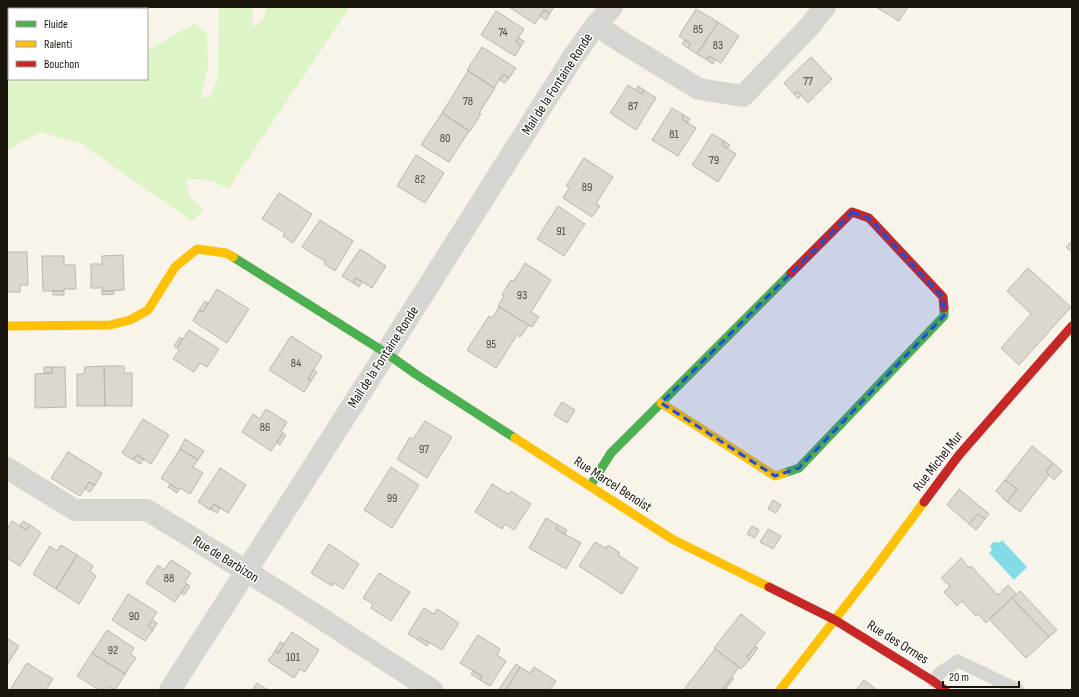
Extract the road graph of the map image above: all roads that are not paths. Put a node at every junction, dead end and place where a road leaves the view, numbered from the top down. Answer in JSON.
{"nodes":[{"id":1,"x":612,"y":7,"type":"edge"},
{"id":2,"x":826,"y":7,"type":"edge"},
{"id":3,"x":596,"y":25,"type":"junction"},
{"id":4,"x":7,"y":326,"type":"edge"},
{"id":5,"x":1072,"y":326,"type":"edge"},
{"id":6,"x":386,"y":354,"type":"junction"},
{"id":7,"x":661,"y":403,"type":"junction"},
{"id":8,"x":7,"y":468,"type":"edge"},
{"id":9,"x":590,"y":486,"type":"junction"},
{"id":10,"x":246,"y":571,"type":"junction"},
{"id":11,"x":835,"y":620,"type":"junction"},
{"id":12,"x":933,"y":681,"type":"junction"},
{"id":13,"x":170,"y":690,"type":"edge"},
{"id":14,"x":432,"y":690,"type":"edge"},
{"id":15,"x":780,"y":690,"type":"edge"},
{"id":16,"x":945,"y":690,"type":"edge"},
{"id":17,"x":1018,"y":690,"type":"edge"}],
"edges":[{"from":1,"to":3,"type":"street","name":"Mail de la Fontaine Ronde"},
{"from":2,"to":3,"type":"street","name":"Mail de la Fontaine Ronde"},
{"from":3,"to":6,"type":"street","name":"Mail de la Fontaine Ronde"},
{"from":4,"to":6,"type":"street","name":"Rue Marcel Benoist"},
{"from":5,"to":11,"type":"street","name":"Rue Michel Mur"},
{"from":6,"to":9,"type":"street","name":"Rue Marcel Benoist"},
{"from":6,"to":10,"type":"street","name":"Mail de la Fontaine Ronde"},
{"from":7,"to":7,"type":"street"},
{"from":7,"to":9,"type":"street"},
{"from":8,"to":10,"type":"street","name":"Rue de Barbizon"},
{"from":9,"to":11,"type":"street","name":"Rue Marcel Benoist"},
{"from":10,"to":13,"type":"street","name":"Mail de la Fontaine Ronde"},
{"from":10,"to":14,"type":"street","name":"Rue de Barbizon"},
{"from":11,"to":12,"type":"street","name":"Rue des Ormes"},
{"from":11,"to":15,"type":"street","name":"Rue Michel Mur"},
{"from":12,"to":16,"type":"street","name":"Rue des Ormes"},
{"from":12,"to":17,"type":"lane"}]}
